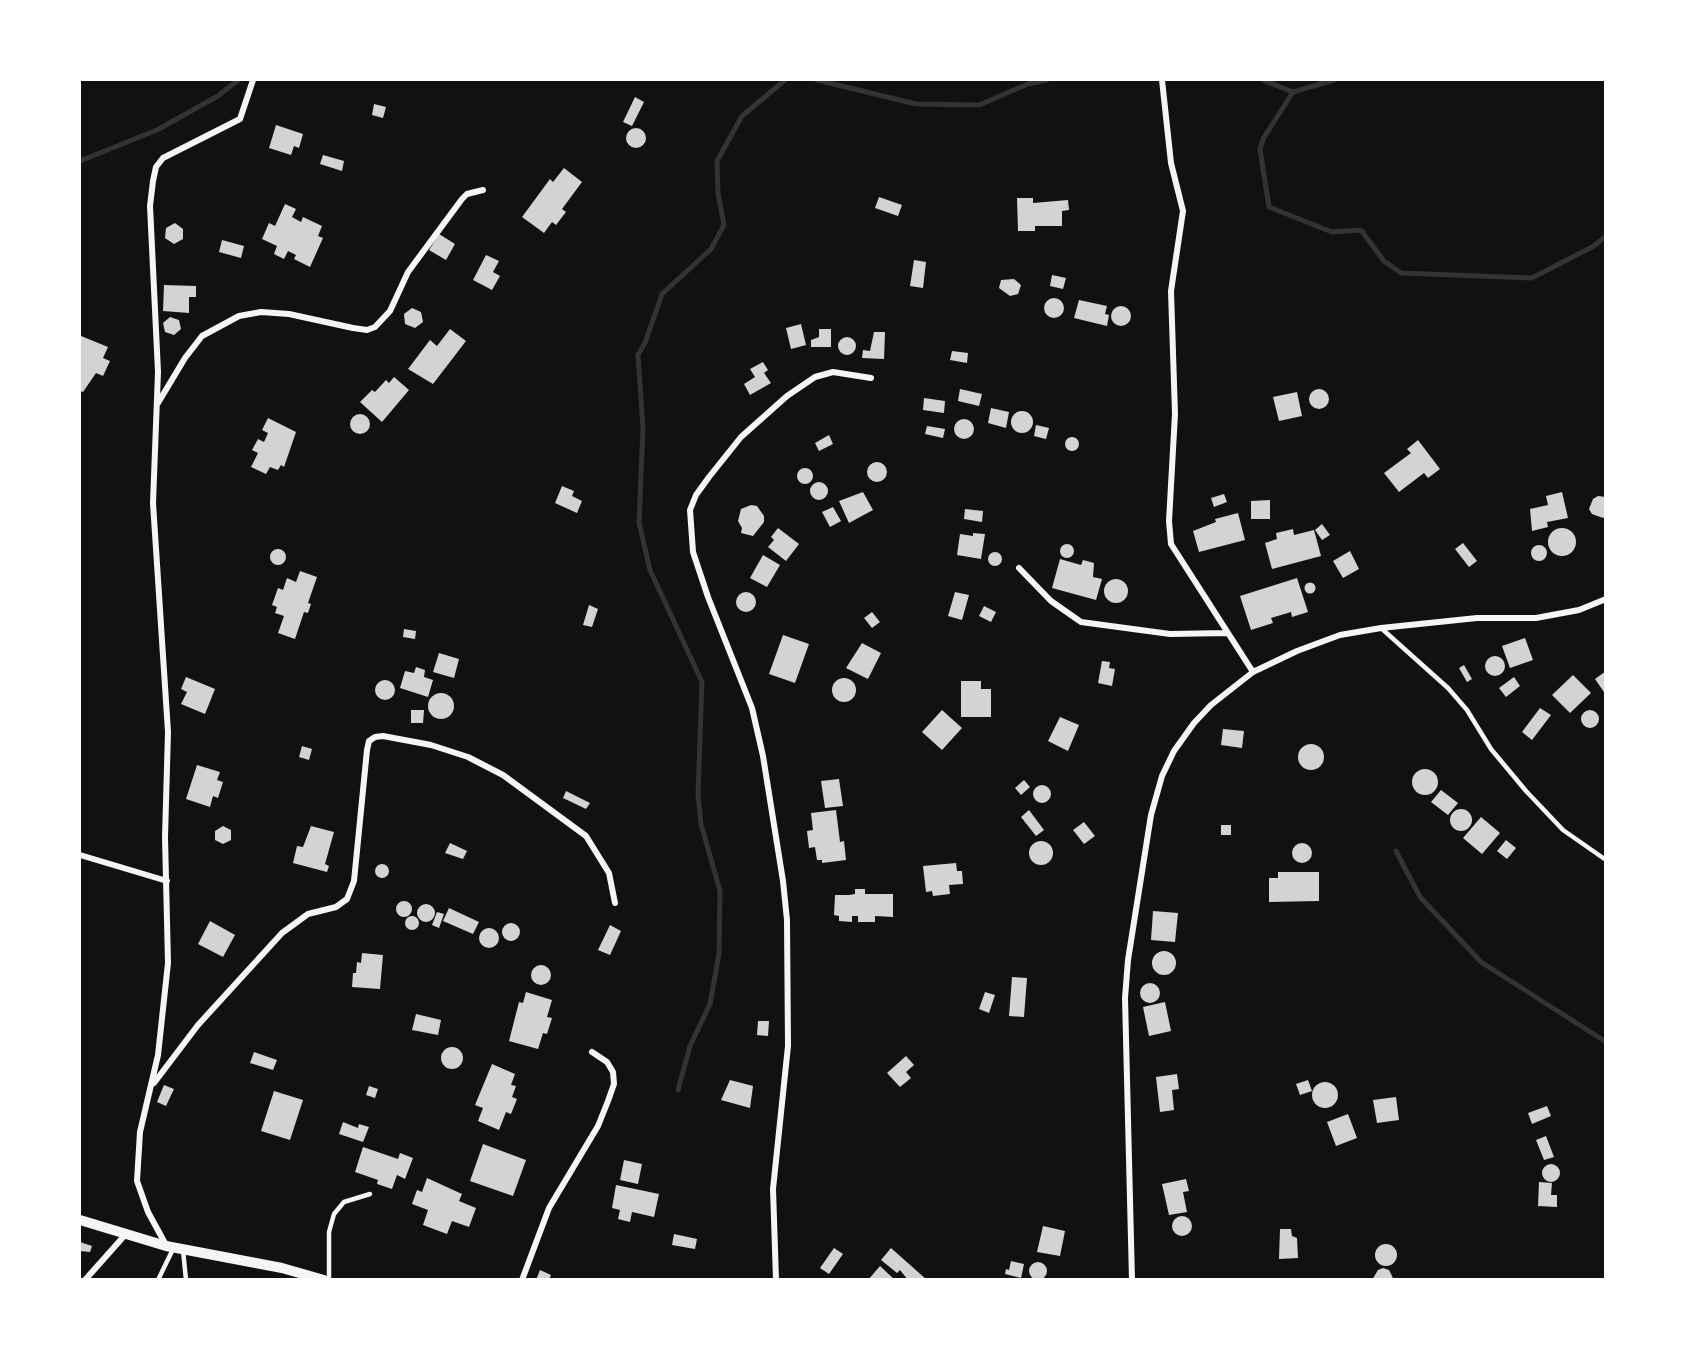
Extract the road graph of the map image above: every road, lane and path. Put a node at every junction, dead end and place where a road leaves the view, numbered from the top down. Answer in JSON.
{"nodes":[{"id":1,"x":253,"y":80,"type":"edge"},
{"id":2,"x":1162,"y":80,"type":"edge"},
{"id":3,"x":483,"y":190,"type":"dead end"},
{"id":4,"x":871,"y":378,"type":"dead end"},
{"id":5,"x":157,"y":405,"type":"junction"},
{"id":6,"x":1020,"y":568,"type":"dead end"},
{"id":7,"x":1605,"y":599,"type":"edge"},
{"id":8,"x":1381,"y":628,"type":"junction"},
{"id":9,"x":1227,"y":633,"type":"junction"},
{"id":10,"x":1253,"y":672,"type":"junction"},
{"id":11,"x":80,"y":855,"type":"edge"},
{"id":12,"x":1605,"y":860,"type":"edge"},
{"id":13,"x":167,"y":881,"type":"junction"},
{"id":14,"x":615,"y":903,"type":"dead end"},
{"id":15,"x":592,"y":1052,"type":"dead end"},
{"id":16,"x":152,"y":1086,"type":"junction"},
{"id":17,"x":370,"y":1194,"type":"dead end"},
{"id":18,"x":80,"y":1220,"type":"edge"},
{"id":19,"x":125,"y":1236,"type":"junction"},
{"id":20,"x":174,"y":1247,"type":"junction"},
{"id":21,"x":85,"y":1280,"type":"edge"},
{"id":22,"x":158,"y":1280,"type":"edge"},
{"id":23,"x":186,"y":1280,"type":"edge"},
{"id":24,"x":324,"y":1280,"type":"edge"},
{"id":25,"x":329,"y":1280,"type":"edge"},
{"id":26,"x":522,"y":1280,"type":"edge"},
{"id":27,"x":776,"y":1280,"type":"edge"},
{"id":28,"x":1132,"y":1280,"type":"edge"}],
"edges":[{"from":1,"to":5,"type":"street"},
{"from":2,"to":9,"type":"street"},
{"from":3,"to":5,"type":"street"},
{"from":4,"to":27,"type":"street"},
{"from":5,"to":13,"type":"street"},
{"from":6,"to":9,"type":"street"},
{"from":7,"to":8,"type":"street"},
{"from":8,"to":10,"type":"street"},
{"from":8,"to":12,"type":"lane"},
{"from":9,"to":10,"type":"street"},
{"from":10,"to":28,"type":"street"},
{"from":11,"to":13,"type":"street"},
{"from":13,"to":16,"type":"street"},
{"from":14,"to":16,"type":"street"},
{"from":15,"to":26,"type":"street"},
{"from":16,"to":20,"type":"street"},
{"from":17,"to":25,"type":"lane"},
{"from":18,"to":19,"type":"street"},
{"from":19,"to":20,"type":"street"},
{"from":19,"to":21,"type":"street"},
{"from":20,"to":22,"type":"lane"},
{"from":20,"to":23,"type":"lane"},
{"from":20,"to":24,"type":"street"}]}
